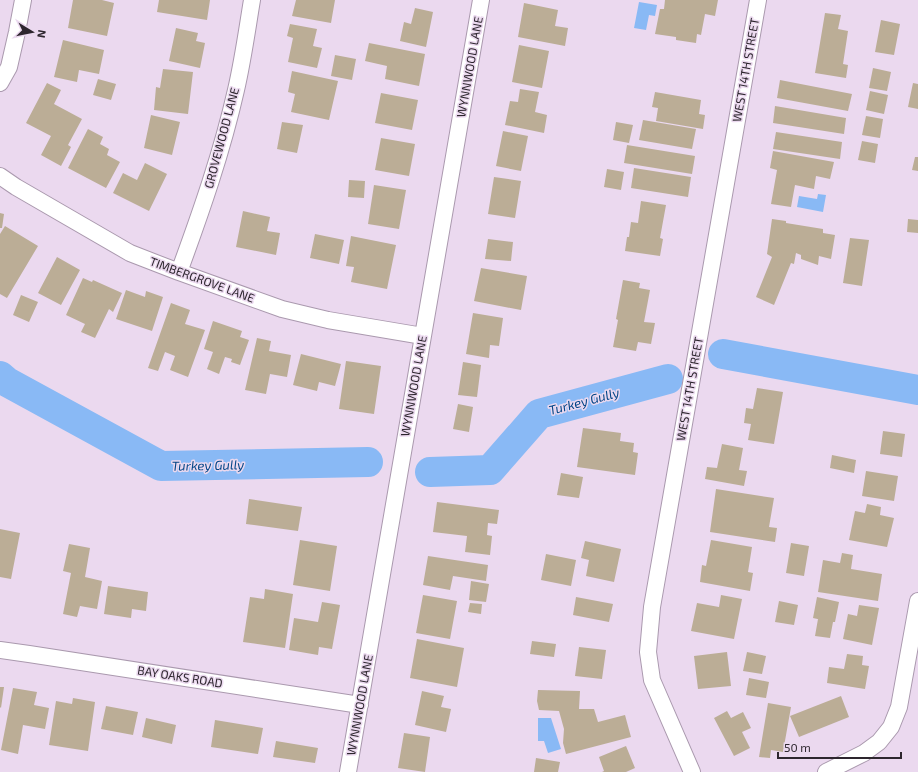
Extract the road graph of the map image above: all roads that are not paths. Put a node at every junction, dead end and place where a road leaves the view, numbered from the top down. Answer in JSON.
{"nodes":[{"id":1,"x":24,"y":0,"type":"edge"},
{"id":2,"x":252,"y":0,"type":"edge"},
{"id":3,"x":481,"y":0,"type":"edge"},
{"id":4,"x":758,"y":0,"type":"edge"},
{"id":5,"x":0,"y":83,"type":"edge"},
{"id":6,"x":0,"y":176,"type":"edge"},
{"id":7,"x":179,"y":272,"type":"junction"},
{"id":8,"x":423,"y":336,"type":"junction"},
{"id":9,"x":918,"y":601,"type":"edge"},
{"id":10,"x":0,"y":650,"type":"edge"},
{"id":11,"x":360,"y":705,"type":"junction"},
{"id":12,"x":348,"y":772,"type":"edge"},
{"id":13,"x":692,"y":772,"type":"edge"},
{"id":14,"x":826,"y":772,"type":"edge"}],
"edges":[{"from":1,"to":5,"type":"street"},
{"from":2,"to":7,"type":"street","name":"GROVEWOOD LANE"},
{"from":3,"to":8,"type":"street","name":"WYNNWOOD LANE"},
{"from":4,"to":13,"type":"street","name":"WEST 14TH STREET"},
{"from":6,"to":7,"type":"street","name":"TIMBERGROVE LANE"},
{"from":7,"to":8,"type":"street","name":"TIMBERGROVE LANE"},
{"from":8,"to":11,"type":"street","name":"WYNNWOOD LANE"},
{"from":9,"to":14,"type":"street"},
{"from":10,"to":11,"type":"street","name":"BAY OAKS ROAD"},
{"from":11,"to":12,"type":"street","name":"WYNNWOOD LANE"}]}
